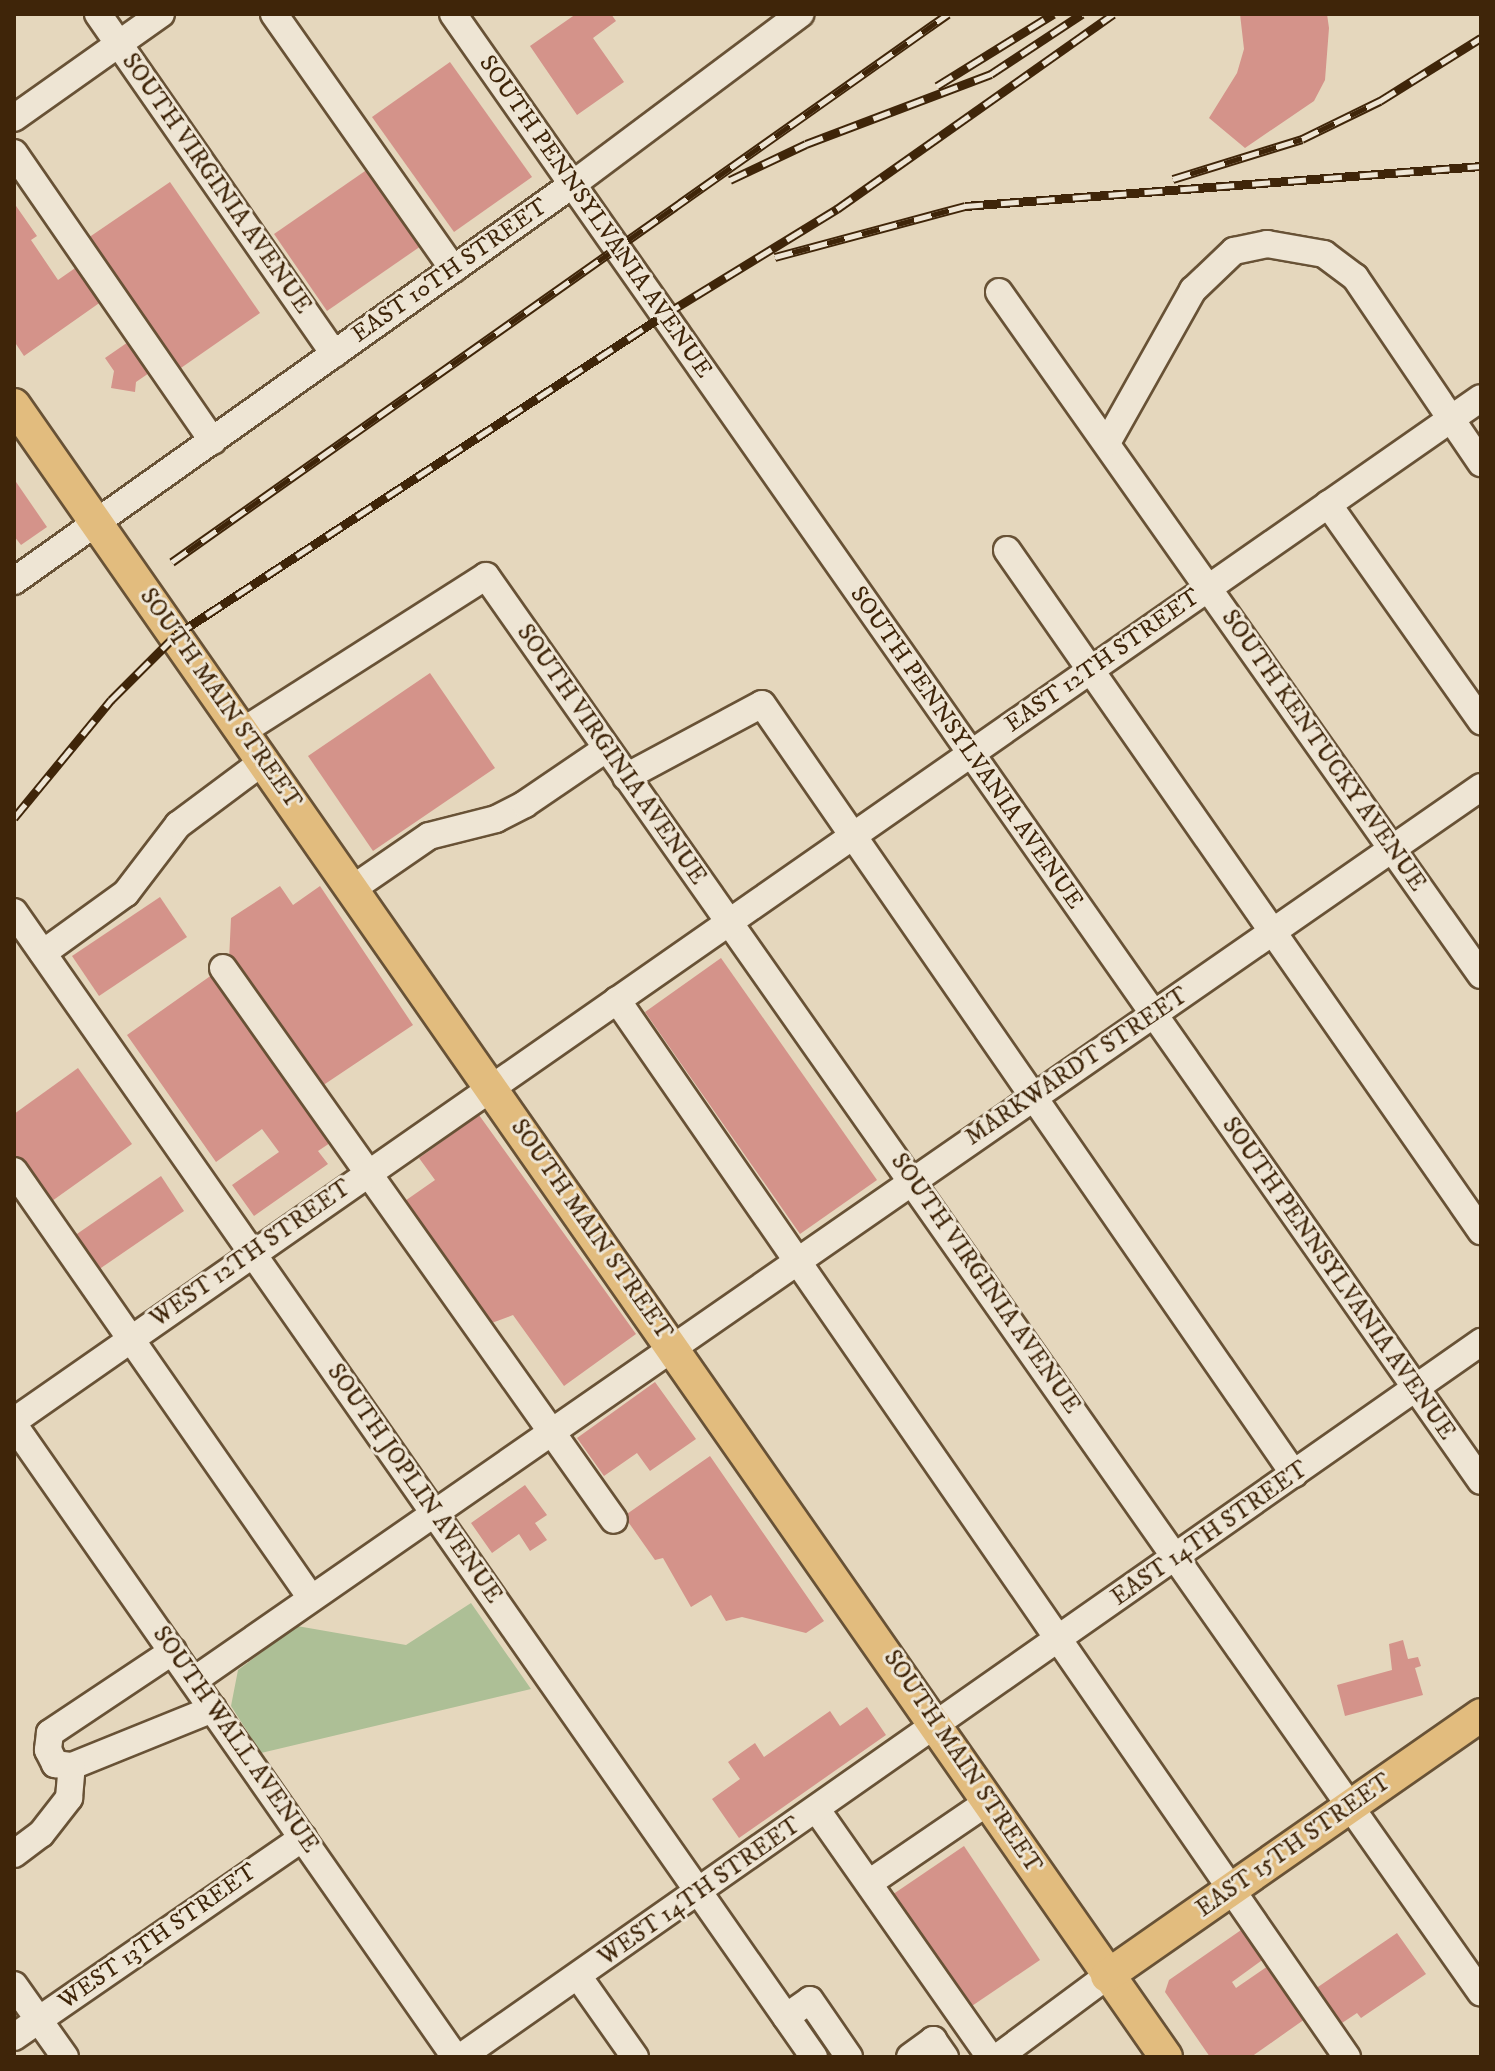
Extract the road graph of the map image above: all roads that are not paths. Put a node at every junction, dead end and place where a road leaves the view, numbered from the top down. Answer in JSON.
{"nodes":[{"id":1,"x":98,"y":14,"type":"edge"},
{"id":2,"x":161,"y":14,"type":"edge"},
{"id":3,"x":274,"y":14,"type":"edge"},
{"id":4,"x":453,"y":14,"type":"edge"},
{"id":5,"x":800,"y":14,"type":"edge"},
{"id":6,"x":119,"y":44,"type":"junction"},
{"id":7,"x":14,"y":118,"type":"edge"},
{"id":8,"x":14,"y":153,"type":"edge"},
{"id":9,"x":573,"y":184,"type":"junction"},
{"id":10,"x":453,"y":269,"type":"junction"},
{"id":11,"x":999,"y":292,"type":"dead end"},
{"id":12,"x":334,"y":354,"type":"junction"},
{"id":13,"x":1481,"y":398,"type":"edge"},
{"id":14,"x":14,"y":405,"type":"edge"},
{"id":15,"x":1451,"y":419,"type":"junction"},
{"id":16,"x":213,"y":441,"type":"junction"},
{"id":17,"x":1107,"y":443,"type":"junction"},
{"id":18,"x":1481,"y":463,"type":"edge"},
{"id":19,"x":1328,"y":504,"type":"junction"},
{"id":20,"x":97,"y":523,"type":"junction"},
{"id":21,"x":1007,"y":550,"type":"dead end"},
{"id":22,"x":14,"y":581,"type":"edge"},
{"id":23,"x":1208,"y":588,"type":"junction"},
{"id":24,"x":1090,"y":669,"type":"junction"},
{"id":25,"x":1481,"y":721,"type":"edge"},
{"id":26,"x":243,"y":731,"type":"junction"},
{"id":27,"x":606,"y":749,"type":"junction"},
{"id":28,"x":969,"y":753,"type":"junction"},
{"id":29,"x":264,"y":761,"type":"junction"},
{"id":30,"x":626,"y":777,"type":"junction"},
{"id":31,"x":1481,"y":787,"type":"edge"},
{"id":32,"x":853,"y":835,"type":"junction"},
{"id":33,"x":1393,"y":849,"type":"junction"},
{"id":34,"x":352,"y":889,"type":"junction"},
{"id":35,"x":14,"y":912,"type":"edge"},
{"id":36,"x":728,"y":923,"type":"junction"},
{"id":37,"x":1273,"y":932,"type":"junction"},
{"id":38,"x":43,"y":953,"type":"junction"},
{"id":39,"x":223,"y":968,"type":"dead end"},
{"id":40,"x":1481,"y":975,"type":"edge"},
{"id":41,"x":617,"y":1000,"type":"junction"},
{"id":42,"x":1153,"y":1015,"type":"junction"},
{"id":43,"x":490,"y":1088,"type":"junction"},
{"id":44,"x":1034,"y":1097,"type":"junction"},
{"id":45,"x":14,"y":1171,"type":"edge"},
{"id":46,"x":366,"y":1174,"type":"junction"},
{"id":47,"x":913,"y":1180,"type":"junction"},
{"id":48,"x":1481,"y":1231,"type":"edge"},
{"id":49,"x":252,"y":1252,"type":"junction"},
{"id":50,"x":796,"y":1261,"type":"junction"},
{"id":51,"x":130,"y":1338,"type":"junction"},
{"id":52,"x":1481,"y":1342,"type":"edge"},
{"id":53,"x":672,"y":1345,"type":"junction"},
{"id":54,"x":1415,"y":1388,"type":"junction"},
{"id":55,"x":14,"y":1423,"type":"edge"},
{"id":56,"x":550,"y":1430,"type":"junction"},
{"id":57,"x":1294,"y":1474,"type":"junction"},
{"id":58,"x":1481,"y":1481,"type":"edge"},
{"id":59,"x":433,"y":1512,"type":"junction"},
{"id":60,"x":614,"y":1520,"type":"dead end"},
{"id":61,"x":1176,"y":1557,"type":"junction"},
{"id":62,"x":311,"y":1598,"type":"junction"},
{"id":63,"x":1057,"y":1642,"type":"junction"},
{"id":64,"x":173,"y":1651,"type":"junction"},
{"id":65,"x":193,"y":1681,"type":"junction"},
{"id":66,"x":213,"y":1709,"type":"junction"},
{"id":67,"x":938,"y":1725,"type":"junction"},
{"id":68,"x":1477,"y":1725,"type":"edge"},
{"id":69,"x":72,"y":1766,"type":"junction"},
{"id":70,"x":989,"y":1801,"type":"junction"},
{"id":71,"x":1351,"y":1806,"type":"junction"},
{"id":72,"x":817,"y":1810,"type":"junction"},
{"id":73,"x":303,"y":1838,"type":"junction"},
{"id":74,"x":14,"y":1854,"type":"edge"},
{"id":75,"x":869,"y":1883,"type":"junction"},
{"id":76,"x":1228,"y":1892,"type":"junction"},
{"id":77,"x":700,"y":1893,"type":"junction"},
{"id":78,"x":578,"y":1976,"type":"junction"},
{"id":79,"x":1107,"y":1976,"type":"junction"},
{"id":80,"x":14,"y":1985,"type":"edge"},
{"id":81,"x":1481,"y":1993,"type":"edge"},
{"id":82,"x":786,"y":2017,"type":"junction"},
{"id":83,"x":39,"y":2020,"type":"junction"},
{"id":84,"x":14,"y":2037,"type":"edge"},
{"id":85,"x":65,"y":2057,"type":"edge"},
{"id":86,"x":455,"y":2057,"type":"edge"},
{"id":87,"x":461,"y":2057,"type":"edge"},
{"id":88,"x":635,"y":2057,"type":"edge"},
{"id":89,"x":814,"y":2057,"type":"edge"},
{"id":90,"x":849,"y":2057,"type":"edge"},
{"id":91,"x":910,"y":2057,"type":"edge"},
{"id":92,"x":945,"y":2057,"type":"edge"},
{"id":93,"x":990,"y":2057,"type":"edge"},
{"id":94,"x":998,"y":2057,"type":"edge"},
{"id":95,"x":1166,"y":2057,"type":"edge"},
{"id":96,"x":1347,"y":2057,"type":"edge"}],
"edges":[{"from":1,"to":6,"type":"street","name":"SOUTH VIRGINIA AVENUE"},
{"from":2,"to":6,"type":"street"},
{"from":3,"to":10,"type":"street"},
{"from":4,"to":9,"type":"street","name":"SOUTH PENNSYLVANIA AVENUE"},
{"from":5,"to":9,"type":"street","name":"EAST 10TH STREET"},
{"from":6,"to":7,"type":"street"},
{"from":6,"to":12,"type":"street","name":"SOUTH VIRGINIA AVENUE"},
{"from":8,"to":16,"type":"street"},
{"from":9,"to":10,"type":"street","name":"EAST 10TH STREET"},
{"from":9,"to":28,"type":"street","name":"SOUTH PENNSYLVANIA AVENUE"},
{"from":10,"to":12,"type":"street","name":"EAST 10TH STREET"},
{"from":11,"to":17,"type":"street","name":"SOUTH KENTUCKY AVENUE"},
{"from":12,"to":16,"type":"street","name":"EAST 10TH STREET"},
{"from":13,"to":15,"type":"street","name":"EAST 12TH STREET"},
{"from":14,"to":20,"type":"main road","name":"SOUTH MAIN STREET"},
{"from":15,"to":17,"type":"street"},
{"from":15,"to":18,"type":"street"},
{"from":15,"to":19,"type":"street","name":"EAST 12TH STREET"},
{"from":16,"to":20,"type":"street","name":"EAST 10TH STREET"},
{"from":17,"to":23,"type":"street","name":"SOUTH KENTUCKY AVENUE"},
{"from":19,"to":23,"type":"street","name":"EAST 12TH STREET"},
{"from":19,"to":25,"type":"street"},
{"from":20,"to":22,"type":"street","name":"EAST 10TH STREET"},
{"from":20,"to":26,"type":"main road","name":"SOUTH MAIN STREET"},
{"from":21,"to":24,"type":"street"},
{"from":23,"to":24,"type":"street","name":"EAST 12TH STREET"},
{"from":23,"to":33,"type":"street","name":"SOUTH KENTUCKY AVENUE"},
{"from":24,"to":28,"type":"street","name":"EAST 12TH STREET"},
{"from":24,"to":37,"type":"street"},
{"from":26,"to":27,"type":"street","name":"SOUTH VIRGINIA AVENUE"},
{"from":26,"to":29,"type":"main road","name":"SOUTH MAIN STREET"},
{"from":27,"to":30,"type":"street","name":"SOUTH VIRGINIA AVENUE"},
{"from":27,"to":34,"type":"street"},
{"from":28,"to":32,"type":"street","name":"EAST 12TH STREET"},
{"from":28,"to":42,"type":"street","name":"SOUTH PENNSYLVANIA AVENUE"},
{"from":29,"to":34,"type":"main road","name":"SOUTH MAIN STREET"},
{"from":29,"to":38,"type":"street"},
{"from":30,"to":32,"type":"street"},
{"from":30,"to":36,"type":"street","name":"SOUTH VIRGINIA AVENUE"},
{"from":31,"to":33,"type":"street","name":"MARKWARDT STREET"},
{"from":32,"to":36,"type":"street","name":"EAST 12TH STREET"},
{"from":32,"to":44,"type":"street"},
{"from":33,"to":37,"type":"street","name":"MARKWARDT STREET"},
{"from":33,"to":40,"type":"street","name":"SOUTH KENTUCKY AVENUE"},
{"from":34,"to":43,"type":"main road","name":"SOUTH MAIN STREET"},
{"from":35,"to":38,"type":"street","name":"SOUTH JOPLIN AVENUE"},
{"from":36,"to":41,"type":"street","name":"EAST 12TH STREET"},
{"from":36,"to":47,"type":"street","name":"SOUTH VIRGINIA AVENUE"},
{"from":37,"to":42,"type":"street","name":"MARKWARDT STREET"},
{"from":37,"to":48,"type":"street"},
{"from":38,"to":49,"type":"street","name":"SOUTH JOPLIN AVENUE"},
{"from":39,"to":46,"type":"street"},
{"from":41,"to":43,"type":"street","name":"EAST 12TH STREET"},
{"from":41,"to":50,"type":"street"},
{"from":42,"to":44,"type":"street","name":"MARKWARDT STREET"},
{"from":42,"to":54,"type":"street","name":"SOUTH PENNSYLVANIA AVENUE"},
{"from":43,"to":46,"type":"street","name":"WEST 12TH STREET"},
{"from":43,"to":53,"type":"main road","name":"SOUTH MAIN STREET"},
{"from":44,"to":47,"type":"street","name":"MARKWARDT STREET"},
{"from":44,"to":57,"type":"street"},
{"from":45,"to":51,"type":"street"},
{"from":46,"to":49,"type":"street","name":"WEST 12TH STREET"},
{"from":46,"to":56,"type":"street"},
{"from":47,"to":50,"type":"street","name":"MARKWARDT STREET"},
{"from":47,"to":61,"type":"street","name":"SOUTH VIRGINIA AVENUE"},
{"from":49,"to":51,"type":"street","name":"WEST 12TH STREET"},
{"from":49,"to":59,"type":"street","name":"SOUTH JOPLIN AVENUE"},
{"from":50,"to":53,"type":"street","name":"MARKWARDT STREET"},
{"from":50,"to":63,"type":"street"},
{"from":51,"to":55,"type":"street","name":"WEST 12TH STREET"},
{"from":51,"to":62,"type":"street"},
{"from":52,"to":54,"type":"street","name":"EAST 14TH STREET"},
{"from":53,"to":56,"type":"street","name":"MARKWARDT STREET"},
{"from":53,"to":67,"type":"main road","name":"SOUTH MAIN STREET"},
{"from":54,"to":57,"type":"street","name":"EAST 14TH STREET"},
{"from":54,"to":58,"type":"street","name":"SOUTH PENNSYLVANIA AVENUE"},
{"from":55,"to":64,"type":"street","name":"SOUTH WALL AVENUE"},
{"from":56,"to":59,"type":"street","name":"MARKWARDT STREET"},
{"from":56,"to":60,"type":"street"},
{"from":57,"to":61,"type":"street","name":"EAST 14TH STREET"},
{"from":59,"to":62,"type":"street","name":"MARKWARDT STREET"},
{"from":59,"to":77,"type":"street","name":"SOUTH JOPLIN AVENUE"},
{"from":61,"to":63,"type":"street","name":"EAST 14TH STREET"},
{"from":61,"to":71,"type":"street","name":"SOUTH VIRGINIA AVENUE"},
{"from":62,"to":65,"type":"street","name":"MARKWARDT STREET"},
{"from":63,"to":67,"type":"street","name":"EAST 14TH STREET"},
{"from":63,"to":76,"type":"street"},
{"from":64,"to":65,"type":"street","name":"SOUTH WALL AVENUE"},
{"from":64,"to":69,"type":"street"},
{"from":65,"to":66,"type":"street","name":"SOUTH WALL AVENUE"},
{"from":66,"to":69,"type":"street"},
{"from":66,"to":73,"type":"street","name":"SOUTH WALL AVENUE"},
{"from":67,"to":70,"type":"main road","name":"SOUTH MAIN STREET"},
{"from":67,"to":72,"type":"street","name":"WEST 14TH STREET"},
{"from":68,"to":71,"type":"main road","name":"EAST 15TH STREET"},
{"from":69,"to":74,"type":"street"},
{"from":70,"to":75,"type":"street"},
{"from":70,"to":79,"type":"main road","name":"SOUTH MAIN STREET"},
{"from":71,"to":76,"type":"main road","name":"EAST 15TH STREET"},
{"from":71,"to":81,"type":"street","name":"SOUTH VIRGINIA AVENUE"},
{"from":72,"to":75,"type":"street"},
{"from":72,"to":77,"type":"street","name":"WEST 14TH STREET"},
{"from":73,"to":83,"type":"street","name":"WEST 13TH STREET"},
{"from":73,"to":86,"type":"street","name":"SOUTH WALL AVENUE"},
{"from":75,"to":93,"type":"street"},
{"from":76,"to":79,"type":"main road","name":"EAST 15TH STREET"},
{"from":76,"to":96,"type":"street"},
{"from":77,"to":78,"type":"street","name":"WEST 14TH STREET"},
{"from":77,"to":82,"type":"street","name":"SOUTH JOPLIN AVENUE"},
{"from":78,"to":87,"type":"street","name":"WEST 14TH STREET"},
{"from":78,"to":88,"type":"street"},
{"from":79,"to":94,"type":"street"},
{"from":79,"to":95,"type":"main road","name":"SOUTH MAIN STREET"},
{"from":80,"to":83,"type":"street"},
{"from":82,"to":89,"type":"street","name":"SOUTH JOPLIN AVENUE"},
{"from":82,"to":90,"type":"street"},
{"from":83,"to":84,"type":"street","name":"WEST 13TH STREET"},
{"from":83,"to":85,"type":"street"},
{"from":91,"to":92,"type":"street"}]}
